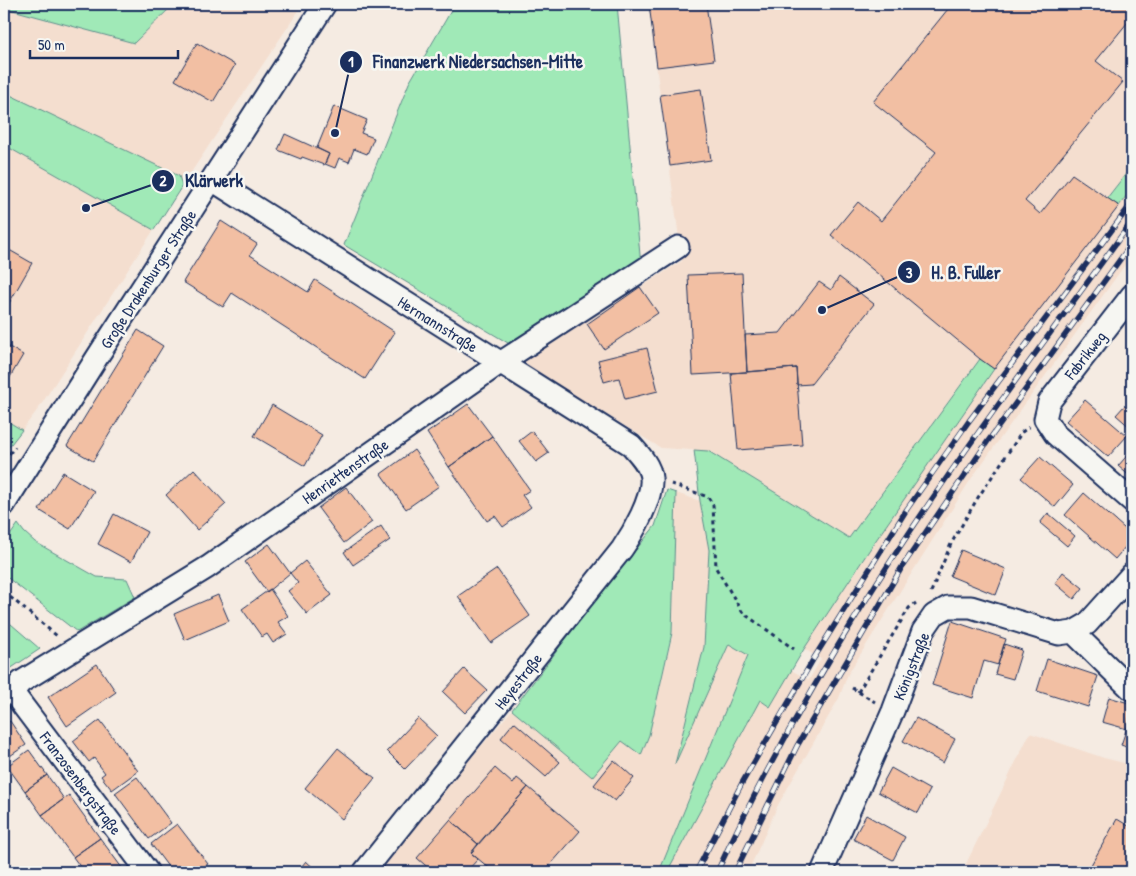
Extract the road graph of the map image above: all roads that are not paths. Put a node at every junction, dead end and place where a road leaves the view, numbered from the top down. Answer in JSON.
{"nodes":[{"id":1,"x":325,"y":4,"type":"edge"},
{"id":2,"x":212,"y":180,"type":"junction"},
{"id":3,"x":678,"y":247,"type":"dead end"},
{"id":4,"x":1132,"y":295,"type":"edge"},
{"id":5,"x":500,"y":363,"type":"junction"},
{"id":6,"x":651,"y":478,"type":"joint"},
{"id":7,"x":1132,"y":502,"type":"edge"},
{"id":8,"x":4,"y":505,"type":"edge"},
{"id":9,"x":1132,"y":574,"type":"edge"},
{"id":10,"x":1073,"y":632,"type":"junction"},
{"id":11,"x":1131,"y":690,"type":"edge"},
{"id":12,"x":9,"y":698,"type":"edge"},
{"id":13,"x":148,"y":872,"type":"edge"},
{"id":14,"x":364,"y":872,"type":"edge"},
{"id":15,"x":822,"y":872,"type":"edge"}],
"edges":[{"from":1,"to":2,"type":"street","name":"Große Drakenburger Straße"},
{"from":2,"to":5,"type":"street","name":"Hermannstraße"},
{"from":2,"to":8,"type":"street","name":"Große Drakenburger Straße"},
{"from":3,"to":5,"type":"street","name":"Henriettenstraße"},
{"from":4,"to":7,"type":"street","name":"Fabrikweg"},
{"from":5,"to":6,"type":"street","name":"Hermannstraße"},
{"from":5,"to":12,"type":"street","name":"Henriettenstraße"},
{"from":6,"to":14,"type":"street","name":"Heyestraße"},
{"from":9,"to":10,"type":"street"},
{"from":10,"to":11,"type":"street"},
{"from":10,"to":15,"type":"street","name":"Königstraße"},
{"from":12,"to":13,"type":"street","name":"Franzosenbergstraße"}]}
